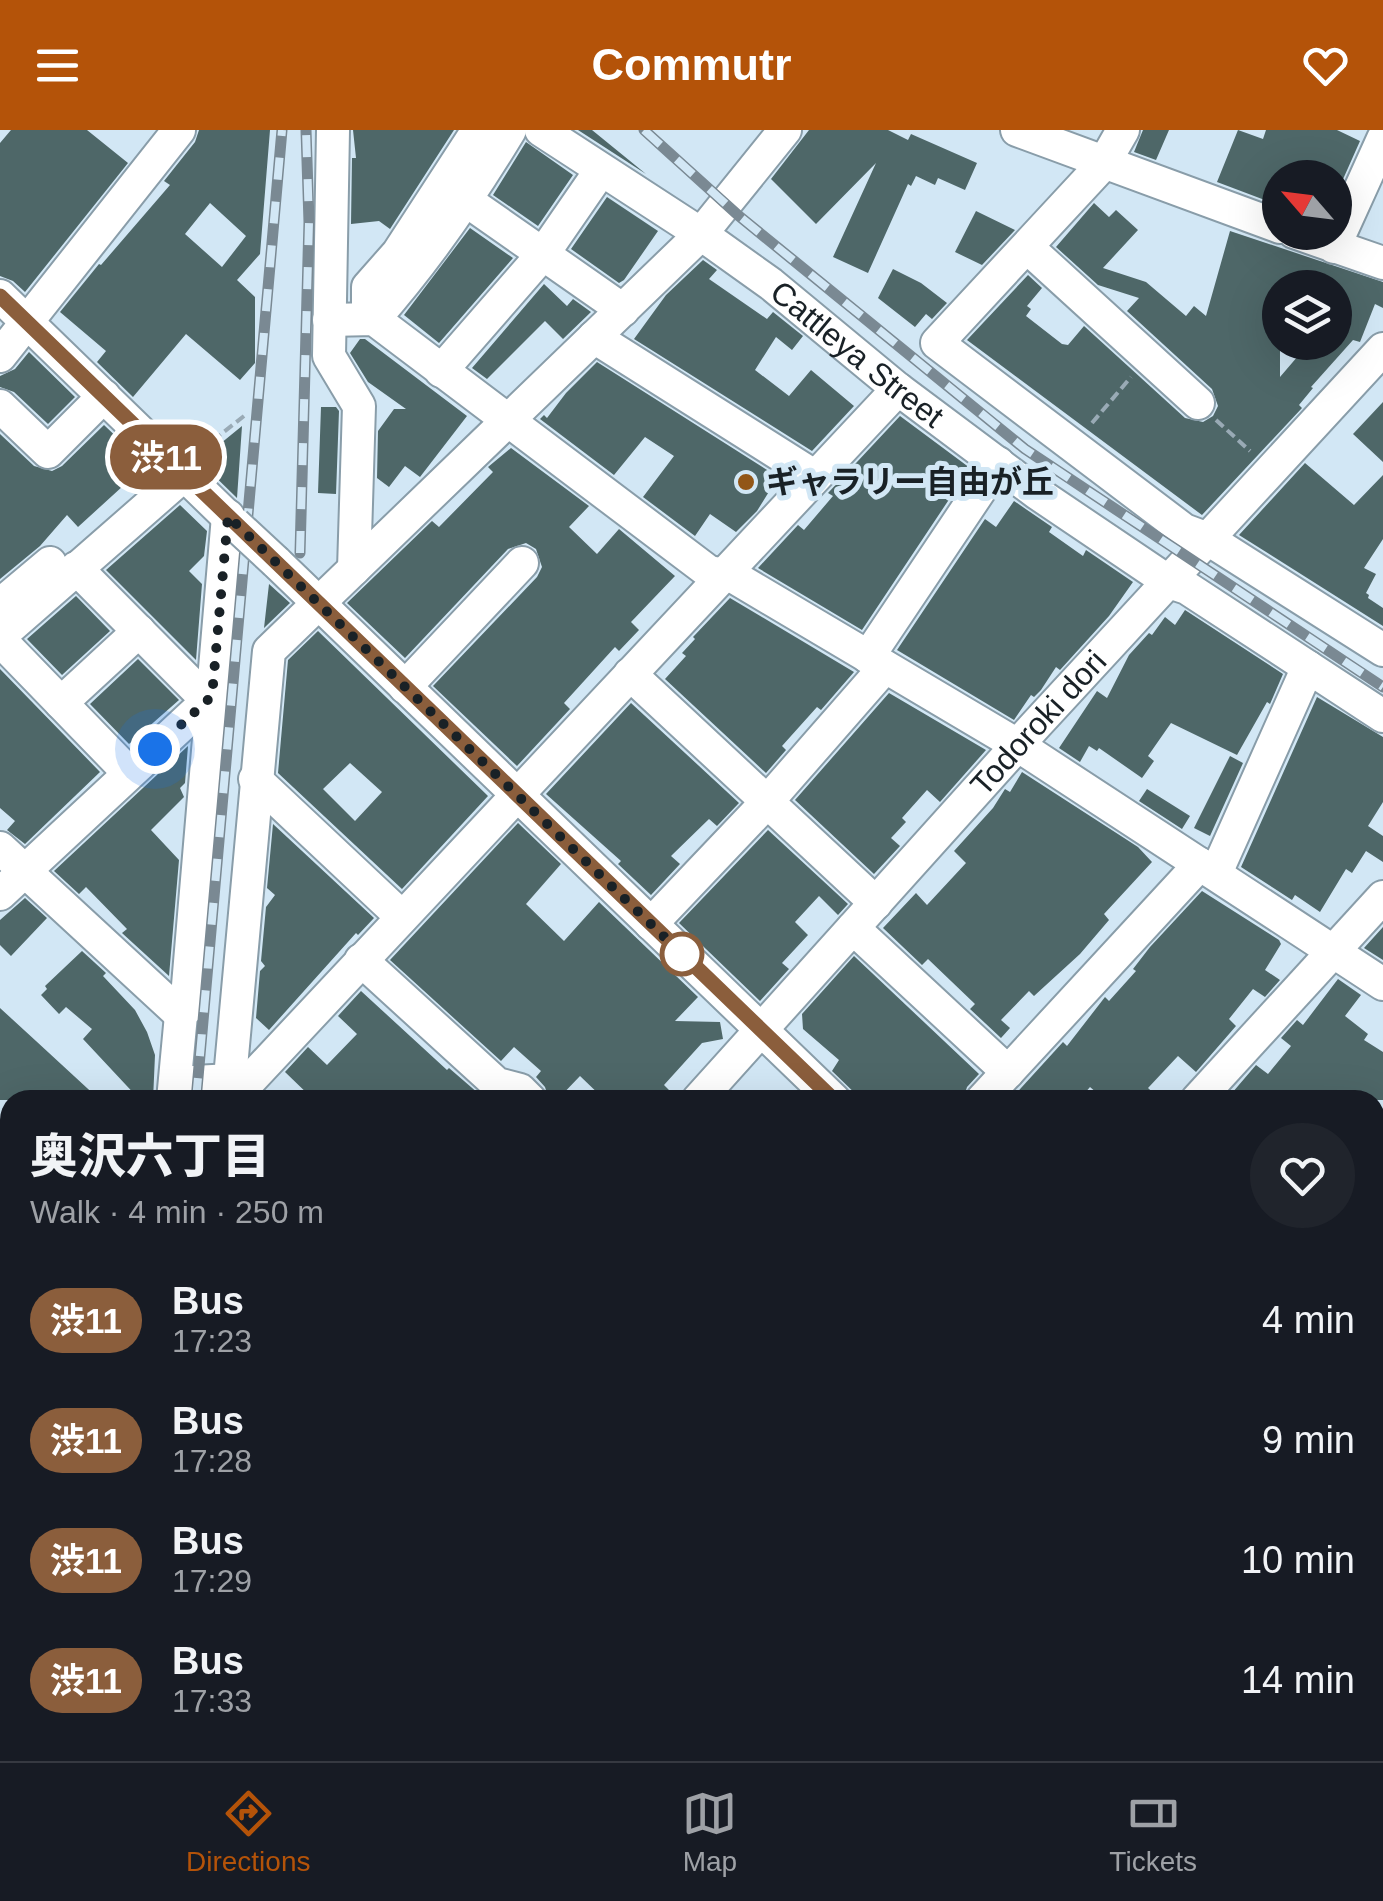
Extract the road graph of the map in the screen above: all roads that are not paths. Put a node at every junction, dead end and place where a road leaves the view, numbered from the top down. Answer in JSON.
{"nodes":[{"id":1,"x":179,"y":130,"type":"edge"},
{"id":2,"x":333,"y":130,"type":"edge"},
{"id":3,"x":478,"y":130,"type":"edge"},
{"id":4,"x":510,"y":130,"type":"edge"},
{"id":5,"x":541,"y":130,"type":"edge"},
{"id":6,"x":785,"y":130,"type":"edge"},
{"id":7,"x":1017,"y":130,"type":"edge"},
{"id":8,"x":1123,"y":130,"type":"edge"},
{"id":9,"x":1357,"y":130,"type":"edge"},
{"id":10,"x":1383,"y":140,"type":"edge"},
{"id":11,"x":1104,"y":164,"type":"junction"},
{"id":12,"x":601,"y":170,"type":"junction"},
{"id":13,"x":468,"y":201,"type":"junction"},
{"id":14,"x":1352,"y":208,"type":"edge"},
{"id":15,"x":1262,"y":221,"type":"edge"},
{"id":16,"x":701,"y":234,"type":"junction"},
{"id":17,"x":1028,"y":248,"type":"junction"},
{"id":18,"x":1343,"y":250,"type":"edge"},
{"id":19,"x":543,"y":254,"type":"junction"},
{"id":20,"x":1383,"y":263,"type":"edge"},
{"id":21,"x":0,"y":296,"type":"edge"},
{"id":22,"x":623,"y":310,"type":"junction"},
{"id":23,"x":374,"y":319,"type":"junction"},
{"id":24,"x":330,"y":320,"type":"junction"},
{"id":25,"x":27,"y":322,"type":"junction"},
{"id":26,"x":594,"y":338,"type":"junction"},
{"id":27,"x":1383,"y":350,"type":"edge"},
{"id":28,"x":0,"y":356,"type":"edge"},
{"id":29,"x":441,"y":370,"type":"junction"},
{"id":30,"x":898,"y":389,"type":"junction"},
{"id":31,"x":104,"y":396,"type":"junction"},
{"id":32,"x":1198,"y":403,"type":"road end"},
{"id":33,"x":0,"y":406,"type":"edge"},
{"id":34,"x":508,"y":421,"type":"junction"},
{"id":35,"x":998,"y":463,"type":"junction"},
{"id":36,"x":177,"y":468,"type":"junction"},
{"id":37,"x":814,"y":476,"type":"junction"},
{"id":38,"x":232,"y":520,"type":"junction"},
{"id":39,"x":1208,"y":539,"type":"junction"},
{"id":40,"x":522,"y":563,"type":"dead end"},
{"id":41,"x":76,"y":568,"type":"junction"},
{"id":42,"x":354,"y":569,"type":"junction"},
{"id":43,"x":723,"y":574,"type":"junction"},
{"id":44,"x":1169,"y":582,"type":"junction"},
{"id":45,"x":318,"y":603,"type":"junction"},
{"id":46,"x":0,"y":605,"type":"edge"},
{"id":47,"x":139,"y":632,"type":"junction"},
{"id":48,"x":0,"y":638,"type":"edge"},
{"id":49,"x":1383,"y":650,"type":"edge"},
{"id":50,"x":877,"y":662,"type":"junction"},
{"id":51,"x":1308,"y":667,"type":"junction"},
{"id":52,"x":630,"y":674,"type":"junction"},
{"id":53,"x":405,"y":687,"type":"junction"},
{"id":54,"x":210,"y":698,"type":"junction"},
{"id":55,"x":62,"y":703,"type":"junction"},
{"id":56,"x":1383,"y":716,"type":"edge"},
{"id":57,"x":1019,"y":746,"type":"junction"},
{"id":58,"x":129,"y":773,"type":"junction"},
{"id":59,"x":255,"y":779,"type":"junction"},
{"id":60,"x":516,"y":795,"type":"junction"},
{"id":61,"x":766,"y":803,"type":"junction"},
{"id":62,"x":0,"y":848,"type":"edge"},
{"id":63,"x":1208,"y":869,"type":"junction"},
{"id":64,"x":26,"y":870,"type":"junction"},
{"id":65,"x":0,"y":894,"type":"edge"},
{"id":66,"x":1383,"y":897,"type":"edge"},
{"id":67,"x":876,"y":903,"type":"junction"},
{"id":68,"x":402,"y":917,"type":"junction"},
{"id":69,"x":652,"y":924,"type":"junction"},
{"id":70,"x":853,"y":928,"type":"junction"},
{"id":71,"x":1332,"y":951,"type":"junction"},
{"id":72,"x":362,"y":960,"type":"junction"},
{"id":73,"x":1383,"y":984,"type":"edge"},
{"id":74,"x":181,"y":1015,"type":"junction"},
{"id":75,"x":761,"y":1030,"type":"junction"},
{"id":76,"x":1008,"y":1072,"type":"junction"},
{"id":77,"x":174,"y":1090,"type":"edge"},
{"id":78,"x":245,"y":1090,"type":"edge"},
{"id":79,"x":520,"y":1090,"type":"edge"},
{"id":80,"x":707,"y":1090,"type":"edge"},
{"id":81,"x":824,"y":1090,"type":"edge"},
{"id":82,"x":991,"y":1090,"type":"edge"},
{"id":83,"x":1206,"y":1090,"type":"edge"}],
"edges":[{"from":1,"to":25,"type":"street"},
{"from":2,"to":24,"type":"street"},
{"from":3,"to":23,"type":"street"},
{"from":4,"to":13,"type":"street"},
{"from":5,"to":12,"type":"street","name":"Cattleya Street"},
{"from":6,"to":16,"type":"street"},
{"from":7,"to":11,"type":"street"},
{"from":8,"to":11,"type":"street"},
{"from":9,"to":10,"type":"street"},
{"from":10,"to":14,"type":"street"},
{"from":11,"to":15,"type":"street"},
{"from":11,"to":17,"type":"street"},
{"from":12,"to":16,"type":"street","name":"Cattleya Street"},
{"from":12,"to":19,"type":"street"},
{"from":13,"to":19,"type":"street"},
{"from":13,"to":23,"type":"street"},
{"from":16,"to":22,"type":"street"},
{"from":16,"to":30,"type":"street","name":"Cattleya Street"},
{"from":17,"to":32,"type":"street"},
{"from":17,"to":39,"type":"street"},
{"from":18,"to":20,"type":"street"},
{"from":19,"to":22,"type":"street"},
{"from":19,"to":29,"type":"street"},
{"from":21,"to":25,"type":"street"},
{"from":22,"to":26,"type":"street"},
{"from":23,"to":24,"type":"street"},
{"from":23,"to":29,"type":"street"},
{"from":24,"to":42,"type":"street"},
{"from":25,"to":28,"type":"street"},
{"from":25,"to":31,"type":"street"},
{"from":26,"to":34,"type":"street"},
{"from":26,"to":37,"type":"street"},
{"from":27,"to":39,"type":"street","name":"Todoroki dori"},
{"from":29,"to":34,"type":"street"},
{"from":30,"to":35,"type":"street","name":"Cattleya Street"},
{"from":30,"to":37,"type":"street"},
{"from":31,"to":33,"type":"street"},
{"from":31,"to":36,"type":"street"},
{"from":34,"to":42,"type":"street"},
{"from":34,"to":43,"type":"street"},
{"from":35,"to":44,"type":"street","name":"Cattleya Street"},
{"from":35,"to":50,"type":"street"},
{"from":36,"to":38,"type":"street"},
{"from":36,"to":41,"type":"street"},
{"from":36,"to":46,"type":"street"},
{"from":37,"to":43,"type":"street"},
{"from":38,"to":45,"type":"street","bridge":true},
{"from":38,"to":54,"type":"street"},
{"from":39,"to":44,"type":"street","name":"Todoroki dori"},
{"from":39,"to":49,"type":"street"},
{"from":40,"to":53,"type":"street"},
{"from":41,"to":47,"type":"street"},
{"from":41,"to":48,"type":"street"},
{"from":42,"to":45,"type":"street"},
{"from":43,"to":50,"type":"street"},
{"from":43,"to":52,"type":"street"},
{"from":44,"to":51,"type":"street","name":"Cattleya Street"},
{"from":44,"to":57,"type":"street","name":"Todoroki dori"},
{"from":45,"to":53,"type":"street"},
{"from":45,"to":59,"type":"street"},
{"from":47,"to":54,"type":"street"},
{"from":47,"to":55,"type":"street"},
{"from":48,"to":55,"type":"street"},
{"from":50,"to":57,"type":"street"},
{"from":50,"to":61,"type":"street"},
{"from":51,"to":56,"type":"street","name":"Cattleya Street"},
{"from":51,"to":63,"type":"street"},
{"from":52,"to":60,"type":"street"},
{"from":52,"to":61,"type":"street"},
{"from":53,"to":60,"type":"street"},
{"from":54,"to":58,"type":"street"},
{"from":54,"to":74,"type":"street"},
{"from":55,"to":58,"type":"street"},
{"from":57,"to":63,"type":"street"},
{"from":57,"to":67,"type":"street","name":"Todoroki dori"},
{"from":58,"to":64,"type":"street"},
{"from":59,"to":68,"type":"street"},
{"from":59,"to":78,"type":"street"},
{"from":60,"to":68,"type":"street"},
{"from":60,"to":69,"type":"street"},
{"from":61,"to":67,"type":"street"},
{"from":61,"to":69,"type":"street"},
{"from":62,"to":64,"type":"street"},
{"from":63,"to":71,"type":"street"},
{"from":63,"to":76,"type":"street"},
{"from":64,"to":65,"type":"street"},
{"from":64,"to":74,"type":"street"},
{"from":66,"to":71,"type":"street"},
{"from":67,"to":70,"type":"street","name":"Todoroki dori"},
{"from":68,"to":72,"type":"street"},
{"from":69,"to":75,"type":"street"},
{"from":70,"to":75,"type":"street","name":"Todoroki dori"},
{"from":70,"to":76,"type":"street"},
{"from":71,"to":73,"type":"street"},
{"from":71,"to":83,"type":"street"},
{"from":72,"to":78,"type":"street"},
{"from":72,"to":79,"type":"street"},
{"from":74,"to":77,"type":"street"},
{"from":75,"to":80,"type":"street","name":"Todoroki dori"},
{"from":75,"to":81,"type":"street"},
{"from":76,"to":82,"type":"street"}]}
